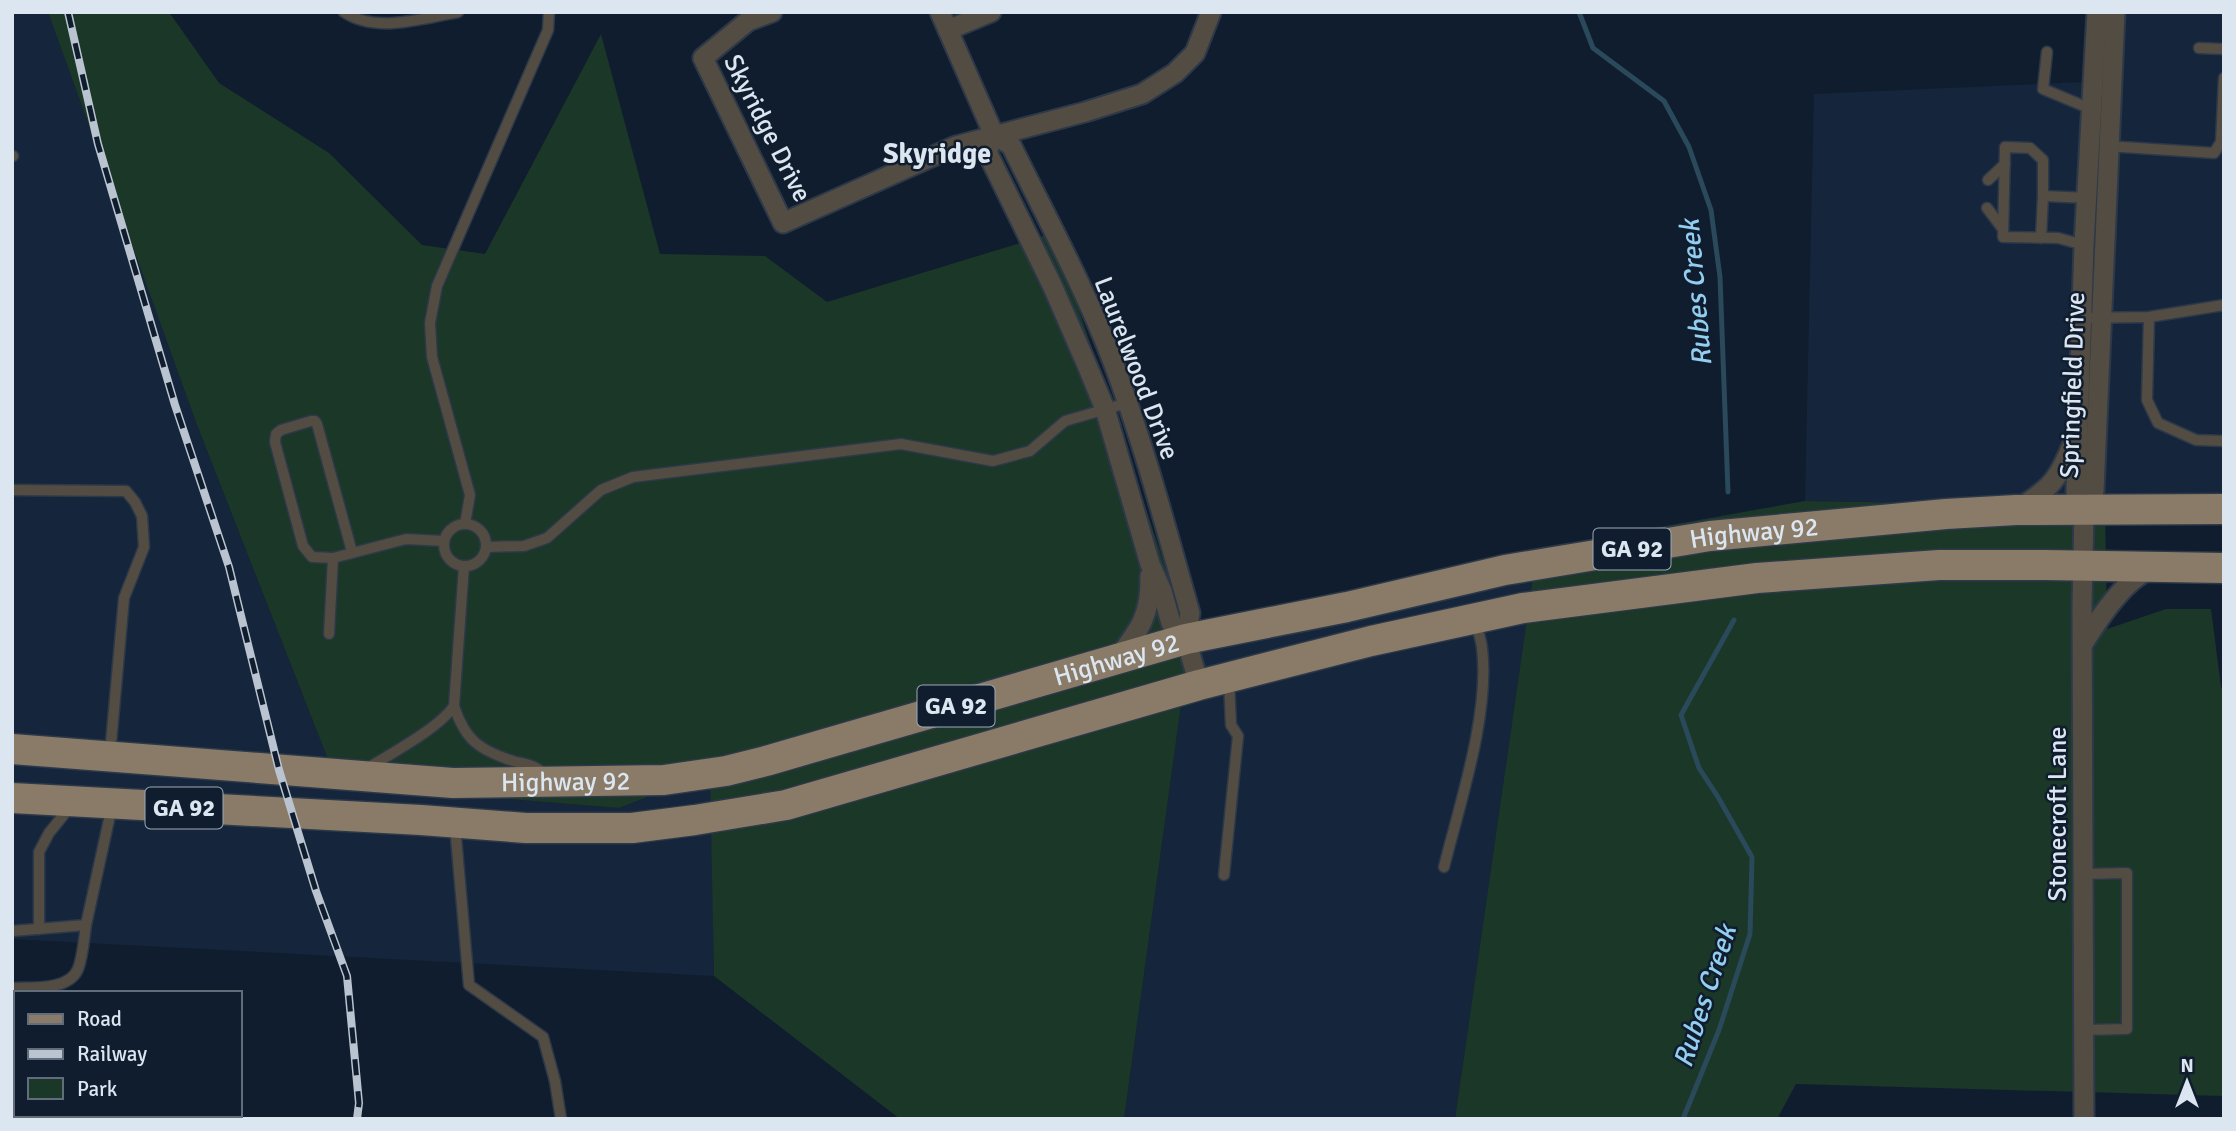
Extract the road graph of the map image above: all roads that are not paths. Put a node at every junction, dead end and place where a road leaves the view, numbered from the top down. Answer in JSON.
{"nodes":[{"id":1,"x":344,"y":12,"type":"edge"},
{"id":2,"x":458,"y":12,"type":"edge"},
{"id":3,"x":550,"y":12,"type":"edge"},
{"id":4,"x":772,"y":12,"type":"edge"},
{"id":5,"x":991,"y":12,"type":"edge"},
{"id":6,"x":1210,"y":12,"type":"edge"},
{"id":7,"x":2097,"y":12,"type":"edge"},
{"id":8,"x":2115,"y":12,"type":"edge"},
{"id":9,"x":747,"y":17,"type":"edge"},
{"id":10,"x":944,"y":21,"type":"edge"},
{"id":11,"x":2199,"y":48,"type":"dead end"},
{"id":12,"x":2224,"y":49,"type":"edge"},
{"id":13,"x":2047,"y":52,"type":"dead end"},
{"id":14,"x":2224,"y":78,"type":"edge"},
{"id":15,"x":2091,"y":109,"type":"junction"},
{"id":16,"x":994,"y":135,"type":"junction"},
{"id":17,"x":2099,"y":146,"type":"junction"},
{"id":18,"x":2005,"y":164,"type":"junction"},
{"id":19,"x":1987,"y":180,"type":"dead end"},
{"id":20,"x":2042,"y":196,"type":"junction"},
{"id":21,"x":2096,"y":198,"type":"junction"},
{"id":22,"x":1987,"y":208,"type":"dead end"},
{"id":23,"x":2003,"y":229,"type":"junction"},
{"id":24,"x":2041,"y":238,"type":"junction"},
{"id":25,"x":2084,"y":245,"type":"junction"},
{"id":26,"x":2224,"y":305,"type":"edge"},
{"id":27,"x":2149,"y":317,"type":"junction"},
{"id":28,"x":2091,"y":318,"type":"junction"},
{"id":29,"x":1127,"y":403,"type":"junction"},
{"id":30,"x":1105,"y":409,"type":"junction"},
{"id":31,"x":2078,"y":432,"type":"junction"},
{"id":32,"x":2224,"y":441,"type":"edge"},
{"id":33,"x":12,"y":490,"type":"edge"},
{"id":34,"x":2224,"y":509,"type":"edge"},
{"id":35,"x":2016,"y":510,"type":"junction"},
{"id":36,"x":2084,"y":510,"type":"junction"},
{"id":37,"x":465,"y":524,"type":"junction"},
{"id":38,"x":444,"y":541,"type":"junction"},
{"id":39,"x":486,"y":547,"type":"junction"},
{"id":40,"x":352,"y":552,"type":"junction"},
{"id":41,"x":333,"y":558,"type":"junction"},
{"id":42,"x":1150,"y":564,"type":"junction"},
{"id":43,"x":464,"y":566,"type":"junction"},
{"id":44,"x":2082,"y":566,"type":"junction"},
{"id":45,"x":2162,"y":567,"type":"junction"},
{"id":46,"x":2224,"y":568,"type":"edge"},
{"id":47,"x":1474,"y":617,"type":"junction"},
{"id":48,"x":329,"y":634,"type":"dead end"},
{"id":49,"x":1186,"y":639,"type":"junction"},
{"id":50,"x":2083,"y":644,"type":"junction"},
{"id":51,"x":1117,"y":659,"type":"junction"},
{"id":52,"x":1228,"y":677,"type":"junction"},
{"id":53,"x":1199,"y":685,"type":"junction"},
{"id":54,"x":454,"y":706,"type":"junction"},
{"id":55,"x":12,"y":748,"type":"edge"},
{"id":56,"x":110,"y":755,"type":"junction"},
{"id":57,"x":356,"y":776,"type":"junction"},
{"id":58,"x":548,"y":780,"type":"junction"},
{"id":59,"x":453,"y":783,"type":"junction"},
{"id":60,"x":12,"y":798,"type":"edge"},
{"id":61,"x":74,"y":802,"type":"junction"},
{"id":62,"x":112,"y":804,"type":"junction"},
{"id":63,"x":454,"y":822,"type":"junction"},
{"id":64,"x":1444,"y":867,"type":"dead end"},
{"id":65,"x":2083,"y":874,"type":"junction"},
{"id":66,"x":1224,"y":875,"type":"dead end"},
{"id":67,"x":86,"y":925,"type":"junction"},
{"id":68,"x":39,"y":929,"type":"junction"},
{"id":69,"x":12,"y":931,"type":"edge"},
{"id":70,"x":12,"y":988,"type":"edge"},
{"id":71,"x":2084,"y":1030,"type":"junction"},
{"id":72,"x":561,"y":1119,"type":"edge"},
{"id":73,"x":2084,"y":1119,"type":"edge"}],
"edges":[{"from":1,"to":2,"type":"lane"},
{"from":3,"to":37,"type":"lane"},
{"from":4,"to":9,"type":"street","name":"Skyridge Drive"},
{"from":5,"to":10,"type":"street"},
{"from":6,"to":16,"type":"street"},
{"from":7,"to":15,"type":"street","name":"Springfield Drive"},
{"from":8,"to":17,"type":"street","name":"Springfield Drive"},
{"from":9,"to":16,"type":"street","name":"Skyridge Drive"},
{"from":10,"to":16,"type":"street","name":"Laurelwood Drive"},
{"from":11,"to":12,"type":"lane"},
{"from":13,"to":15,"type":"lane"},
{"from":14,"to":17,"type":"lane"},
{"from":15,"to":17,"type":"street","name":"Springfield Drive"},
{"from":16,"to":29,"type":"street","name":"Laurelwood Drive"},
{"from":16,"to":30,"type":"street","name":"Laurelwood Drive"},
{"from":17,"to":21,"type":"street","name":"Springfield Drive"},
{"from":18,"to":19,"type":"lane"},
{"from":18,"to":20,"type":"lane"},
{"from":18,"to":23,"type":"lane"},
{"from":20,"to":21,"type":"lane"},
{"from":20,"to":24,"type":"lane"},
{"from":21,"to":25,"type":"street","name":"Springfield Drive"},
{"from":21,"to":28,"type":"street","name":"Springfield Drive"},
{"from":22,"to":23,"type":"lane"},
{"from":23,"to":24,"type":"lane"},
{"from":24,"to":25,"type":"lane"},
{"from":25,"to":28,"type":"street","name":"Springfield Drive"},
{"from":26,"to":27,"type":"lane"},
{"from":27,"to":28,"type":"lane"},
{"from":27,"to":32,"type":"lane"},
{"from":28,"to":31,"type":"street","name":"Springfield Drive"},
{"from":28,"to":36,"type":"street","name":"Springfield Drive"},
{"from":29,"to":30,"type":"lane"},
{"from":29,"to":49,"type":"street","name":"Laurelwood Drive"},
{"from":30,"to":39,"type":"lane"},
{"from":30,"to":42,"type":"street","name":"Laurelwood Drive"},
{"from":31,"to":35,"type":"street"},
{"from":31,"to":36,"type":"street","name":"Springfield Drive"},
{"from":33,"to":56,"type":"lane"},
{"from":34,"to":36,"type":"main road","name":"Highway 92","number":"GA 92"},
{"from":35,"to":36,"type":"main road","name":"Highway 92","number":"GA 92"},
{"from":35,"to":49,"type":"main road","name":"Highway 92","number":"GA 92"},
{"from":36,"to":44,"type":"street","name":"Stonecroft Lane"},
{"from":37,"to":38,"type":"lane"},
{"from":37,"to":39,"type":"lane"},
{"from":38,"to":40,"type":"lane"},
{"from":38,"to":43,"type":"lane"},
{"from":39,"to":43,"type":"lane"},
{"from":40,"to":41,"type":"lane"},
{"from":40,"to":41,"type":"lane"},
{"from":41,"to":48,"type":"lane"},
{"from":42,"to":49,"type":"street","name":"Laurelwood Drive"},
{"from":42,"to":51,"type":"street","name":"Laurelwood Drive"},
{"from":43,"to":54,"type":"lane"},
{"from":44,"to":45,"type":"main road","name":"Highway 92","number":"GA 92"},
{"from":44,"to":47,"type":"main road","name":"Highway 92","number":"GA 92"},
{"from":44,"to":50,"type":"street","name":"Stonecroft Lane"},
{"from":45,"to":46,"type":"main road","name":"Highway 92","number":"GA 92"},
{"from":45,"to":50,"type":"street"},
{"from":47,"to":52,"type":"main road","name":"Highway 92","number":"GA 92"},
{"from":47,"to":64,"type":"lane"},
{"from":49,"to":51,"type":"main road","name":"Highway 92","number":"GA 92"},
{"from":49,"to":53,"type":"street","name":"Laurelwood Drive"},
{"from":50,"to":65,"type":"street","name":"Stonecroft Lane"},
{"from":51,"to":58,"type":"main road","name":"Highway 92","number":"GA 92"},
{"from":52,"to":53,"type":"main road","name":"Highway 92","number":"GA 92"},
{"from":52,"to":66,"type":"lane"},
{"from":53,"to":63,"type":"main road","name":"Highway 92","number":"GA 92"},
{"from":54,"to":57,"type":"lane"},
{"from":54,"to":58,"type":"lane"},
{"from":55,"to":56,"type":"main road","name":"Highway 92","number":"GA 92"},
{"from":56,"to":57,"type":"main road","name":"Highway 92","number":"GA 92"},
{"from":57,"to":59,"type":"main road","name":"Highway 92","number":"GA 92"},
{"from":58,"to":59,"type":"main road","name":"Highway 92","number":"GA 92"},
{"from":59,"to":63,"type":"main road"},
{"from":60,"to":61,"type":"main road","name":"Highway 92","number":"GA 92"},
{"from":61,"to":62,"type":"main road","name":"Highway 92","number":"GA 92"},
{"from":61,"to":68,"type":"lane"},
{"from":62,"to":63,"type":"main road","name":"Highway 92","number":"GA 92"},
{"from":62,"to":67,"type":"lane"},
{"from":63,"to":72,"type":"lane"},
{"from":65,"to":71,"type":"street","name":"Stonecroft Lane"},
{"from":65,"to":71,"type":"lane"},
{"from":67,"to":68,"type":"lane"},
{"from":67,"to":70,"type":"lane"},
{"from":68,"to":69,"type":"lane"},
{"from":71,"to":73,"type":"street","name":"Stonecroft Lane"}]}
